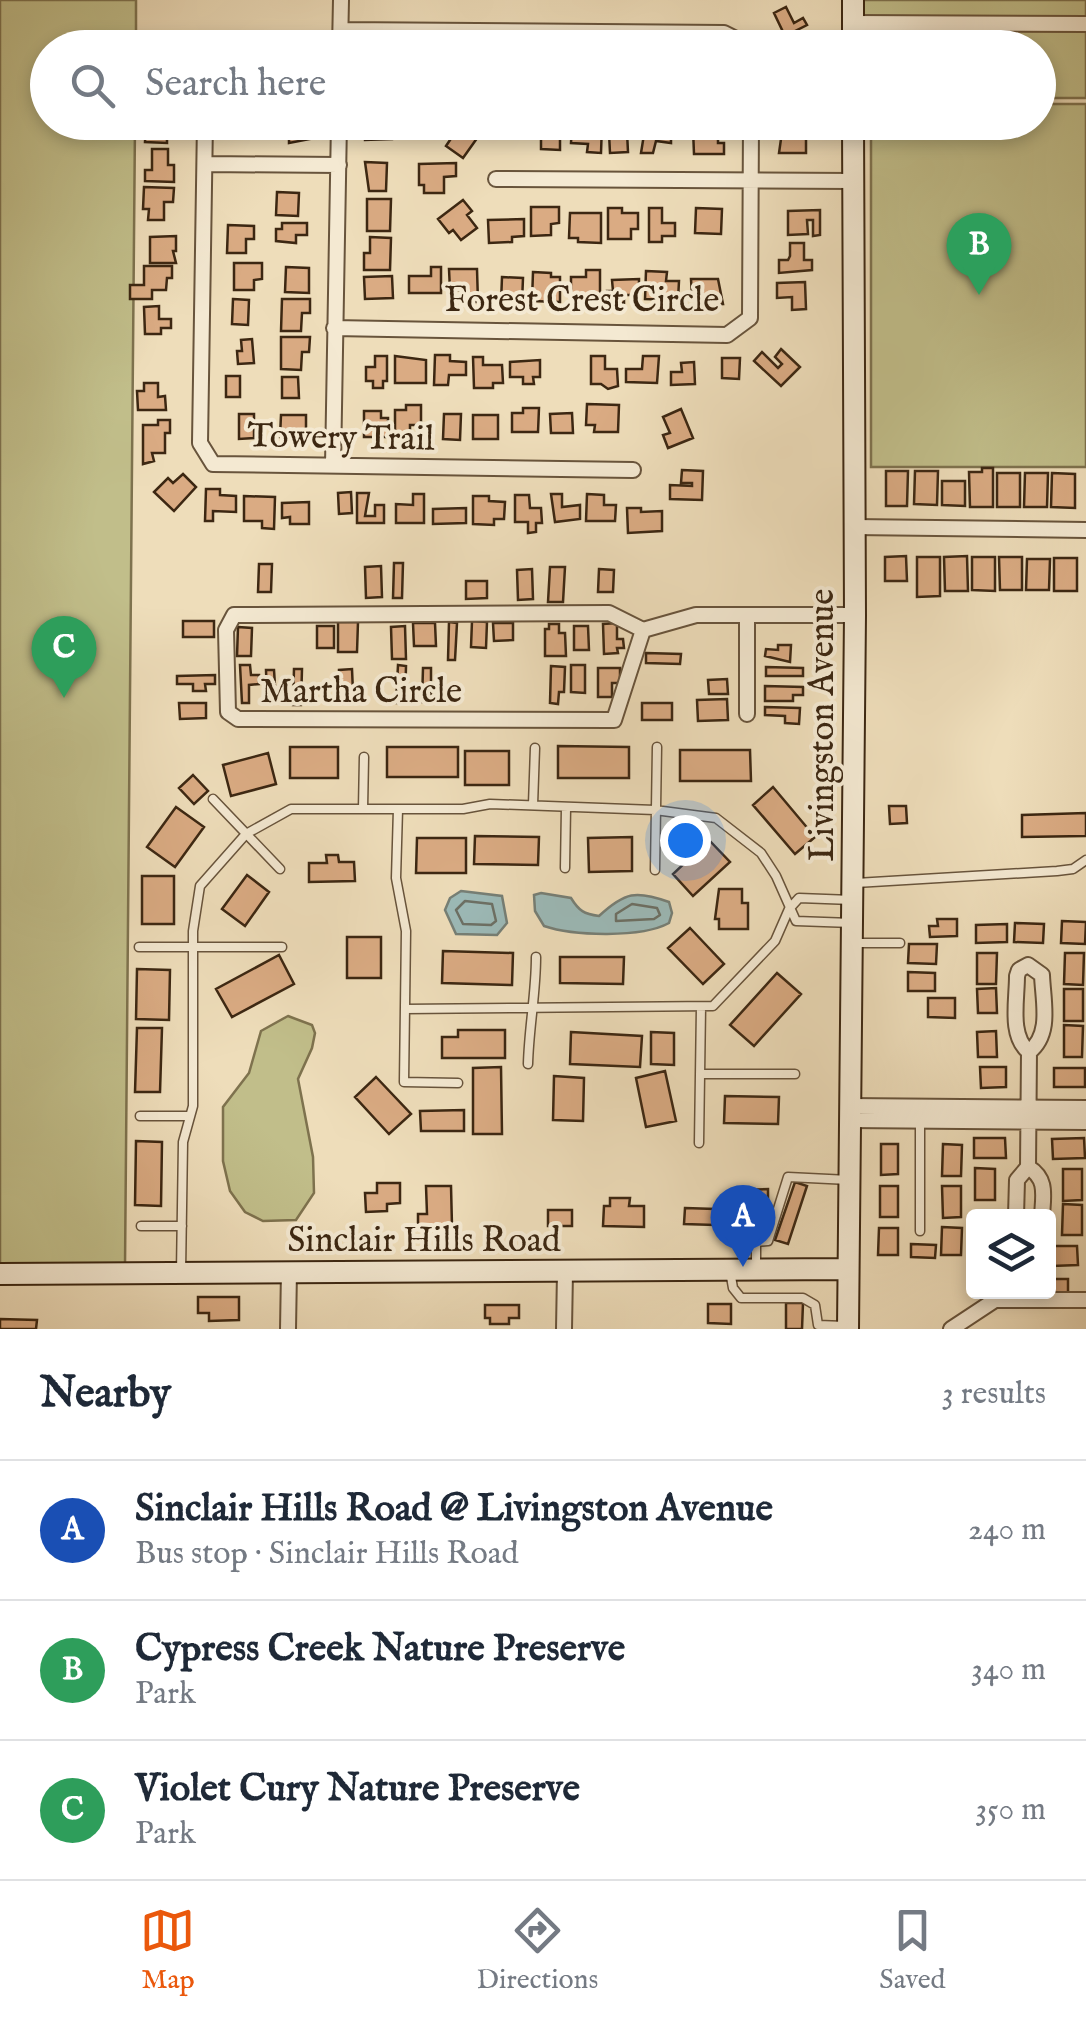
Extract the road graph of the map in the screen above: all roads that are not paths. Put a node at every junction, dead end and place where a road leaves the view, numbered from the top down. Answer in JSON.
{"nodes":[{"id":1,"x":341,"y":0,"type":"edge"},
{"id":2,"x":853,"y":0,"type":"edge"},
{"id":3,"x":852,"y":23,"type":"junction"},
{"id":4,"x":1086,"y":24,"type":"edge"},
{"id":5,"x":341,"y":30,"type":"edge"},
{"id":6,"x":852,"y":30,"type":"edge"},
{"id":7,"x":205,"y":140,"type":"edge"},
{"id":8,"x":339,"y":140,"type":"edge"},
{"id":9,"x":751,"y":140,"type":"edge"},
{"id":10,"x":853,"y":140,"type":"edge"},
{"id":11,"x":205,"y":164,"type":"junction"},
{"id":12,"x":339,"y":165,"type":"junction"},
{"id":13,"x":496,"y":180,"type":"dead end"},
{"id":14,"x":750,"y":180,"type":"junction"},
{"id":15,"x":853,"y":181,"type":"junction"},
{"id":16,"x":334,"y":328,"type":"junction"},
{"id":17,"x":332,"y":465,"type":"junction"},
{"id":18,"x":633,"y":470,"type":"dead end"},
{"id":19,"x":854,"y":527,"type":"junction"},
{"id":20,"x":1086,"y":530,"type":"edge"},
{"id":21,"x":747,"y":615,"type":"junction"},
{"id":22,"x":855,"y":615,"type":"junction"},
{"id":23,"x":643,"y":630,"type":"junction"},
{"id":24,"x":747,"y":714,"type":"dead end"},
{"id":25,"x":657,"y":746,"type":"dead end"},
{"id":26,"x":535,"y":748,"type":"dead end"},
{"id":27,"x":364,"y":757,"type":"dead end"},
{"id":28,"x":213,"y":800,"type":"dead end"},
{"id":29,"x":533,"y":805,"type":"junction"},
{"id":30,"x":566,"y":808,"type":"junction"},
{"id":31,"x":363,"y":809,"type":"junction"},
{"id":32,"x":398,"y":809,"type":"junction"},
{"id":33,"x":655,"y":810,"type":"junction"},
{"id":34,"x":246,"y":834,"type":"junction"},
{"id":35,"x":1086,"y":860,"type":"edge"},
{"id":36,"x":564,"y":868,"type":"dead end"},
{"id":37,"x":280,"y":869,"type":"dead end"},
{"id":38,"x":655,"y":870,"type":"dead end"},
{"id":39,"x":852,"y":891,"type":"junction"},
{"id":40,"x":790,"y":910,"type":"junction"},
{"id":41,"x":851,"y":933,"type":"junction"},
{"id":42,"x":900,"y":943,"type":"dead end"},
{"id":43,"x":139,"y":947,"type":"dead end"},
{"id":44,"x":193,"y":947,"type":"junction"},
{"id":45,"x":282,"y":947,"type":"dead end"},
{"id":46,"x":536,"y":956,"type":"dead end"},
{"id":47,"x":701,"y":1006,"type":"junction"},
{"id":48,"x":533,"y":1008,"type":"junction"},
{"id":49,"x":405,"y":1009,"type":"junction"},
{"id":50,"x":1029,"y":1052,"type":"junction"},
{"id":51,"x":528,"y":1064,"type":"dead end"},
{"id":52,"x":700,"y":1074,"type":"junction"},
{"id":53,"x":795,"y":1074,"type":"dead end"},
{"id":54,"x":458,"y":1083,"type":"dead end"},
{"id":55,"x":1086,"y":1108,"type":"edge"},
{"id":56,"x":850,"y":1113,"type":"junction"},
{"id":57,"x":920,"y":1114,"type":"junction"},
{"id":58,"x":1028,"y":1115,"type":"junction"},
{"id":59,"x":140,"y":1116,"type":"dead end"},
{"id":60,"x":190,"y":1116,"type":"junction"},
{"id":61,"x":1086,"y":1122,"type":"edge"},
{"id":62,"x":699,"y":1143,"type":"dead end"},
{"id":63,"x":1028,"y":1168,"type":"junction"},
{"id":64,"x":849,"y":1180,"type":"junction"},
{"id":65,"x":1016,"y":1209,"type":"edge"},
{"id":66,"x":1042,"y":1209,"type":"edge"},
{"id":67,"x":142,"y":1226,"type":"dead end"},
{"id":68,"x":182,"y":1226,"type":"junction"},
{"id":69,"x":920,"y":1231,"type":"dead end"},
{"id":70,"x":848,"y":1269,"type":"junction"},
{"id":71,"x":289,"y":1271,"type":"junction"},
{"id":72,"x":730,"y":1271,"type":"junction"},
{"id":73,"x":763,"y":1271,"type":"junction"},
{"id":74,"x":181,"y":1272,"type":"junction"},
{"id":75,"x":565,"y":1272,"type":"junction"},
{"id":76,"x":0,"y":1274,"type":"edge"},
{"id":77,"x":772,"y":1298,"type":"junction"},
{"id":78,"x":1086,"y":1300,"type":"edge"},
{"id":79,"x":848,"y":1328,"type":"edge"},
{"id":80,"x":288,"y":1329,"type":"edge"},
{"id":81,"x":564,"y":1329,"type":"edge"},
{"id":82,"x":952,"y":1329,"type":"edge"}],
"edges":[{"from":1,"to":5,"type":"street"},
{"from":2,"to":3,"type":"street"},
{"from":3,"to":4,"type":"street"},
{"from":3,"to":6,"type":"street"},
{"from":7,"to":11,"type":"street","name":"Towery Trail"},
{"from":8,"to":12,"type":"street"},
{"from":9,"to":14,"type":"street","name":"Forest Crest Circle"},
{"from":10,"to":15,"type":"street","name":"Livingston Avenue"},
{"from":11,"to":12,"type":"street"},
{"from":11,"to":17,"type":"street","name":"Towery Trail"},
{"from":12,"to":16,"type":"street"},
{"from":13,"to":14,"type":"street"},
{"from":14,"to":15,"type":"street"},
{"from":14,"to":16,"type":"street","name":"Forest Crest Circle"},
{"from":15,"to":19,"type":"street","name":"Livingston Avenue"},
{"from":16,"to":17,"type":"street"},
{"from":17,"to":18,"type":"street","name":"Towery Trail"},
{"from":19,"to":20,"type":"street"},
{"from":19,"to":22,"type":"street","name":"Livingston Avenue"},
{"from":21,"to":22,"type":"street"},
{"from":21,"to":23,"type":"street"},
{"from":21,"to":24,"type":"street"},
{"from":22,"to":39,"type":"street","name":"Livingston Avenue"},
{"from":23,"to":23,"type":"street","name":"Martha Circle"},
{"from":25,"to":33,"type":"lane"},
{"from":26,"to":29,"type":"lane"},
{"from":27,"to":31,"type":"lane"},
{"from":28,"to":34,"type":"lane"},
{"from":29,"to":30,"type":"lane"},
{"from":29,"to":32,"type":"lane"},
{"from":30,"to":33,"type":"lane"},
{"from":30,"to":36,"type":"lane"},
{"from":31,"to":32,"type":"lane"},
{"from":31,"to":34,"type":"lane"},
{"from":32,"to":49,"type":"lane"},
{"from":33,"to":38,"type":"lane"},
{"from":33,"to":40,"type":"lane"},
{"from":34,"to":37,"type":"lane"},
{"from":34,"to":44,"type":"lane"},
{"from":35,"to":39,"type":"lane"},
{"from":39,"to":40,"type":"lane"},
{"from":39,"to":41,"type":"street","name":"Livingston Avenue"},
{"from":40,"to":41,"type":"lane"},
{"from":40,"to":47,"type":"lane"},
{"from":41,"to":42,"type":"lane"},
{"from":41,"to":56,"type":"street","name":"Livingston Avenue"},
{"from":43,"to":44,"type":"lane"},
{"from":44,"to":45,"type":"lane"},
{"from":44,"to":60,"type":"lane"},
{"from":46,"to":48,"type":"lane"},
{"from":47,"to":48,"type":"lane"},
{"from":47,"to":52,"type":"lane"},
{"from":48,"to":49,"type":"lane"},
{"from":48,"to":51,"type":"lane"},
{"from":49,"to":54,"type":"lane"},
{"from":50,"to":50,"type":"street"},
{"from":50,"to":58,"type":"street"},
{"from":52,"to":53,"type":"lane"},
{"from":52,"to":62,"type":"lane"},
{"from":55,"to":58,"type":"street"},
{"from":56,"to":57,"type":"street"},
{"from":56,"to":64,"type":"street","name":"Livingston Avenue"},
{"from":57,"to":58,"type":"street"},
{"from":57,"to":69,"type":"lane"},
{"from":58,"to":61,"type":"street"},
{"from":58,"to":63,"type":"street"},
{"from":59,"to":60,"type":"lane"},
{"from":60,"to":68,"type":"lane"},
{"from":63,"to":65,"type":"street"},
{"from":63,"to":66,"type":"street"},
{"from":64,"to":70,"type":"street","name":"Livingston Avenue"},
{"from":64,"to":73,"type":"lane"},
{"from":67,"to":68,"type":"lane"},
{"from":68,"to":74,"type":"lane"},
{"from":70,"to":73,"type":"street","name":"Sinclair Hills Road"},
{"from":70,"to":79,"type":"street","name":"Livingston Avenue"},
{"from":71,"to":74,"type":"street","name":"Sinclair Hills Road"},
{"from":71,"to":75,"type":"street","name":"Sinclair Hills Road"},
{"from":71,"to":80,"type":"street"},
{"from":72,"to":73,"type":"street","name":"Sinclair Hills Road"},
{"from":72,"to":75,"type":"street","name":"Sinclair Hills Road"},
{"from":72,"to":77,"type":"lane"},
{"from":73,"to":77,"type":"lane"},
{"from":74,"to":76,"type":"street","name":"Sinclair Hills Road"},
{"from":75,"to":81,"type":"street"},
{"from":77,"to":79,"type":"lane"},
{"from":78,"to":82,"type":"street"}]}
